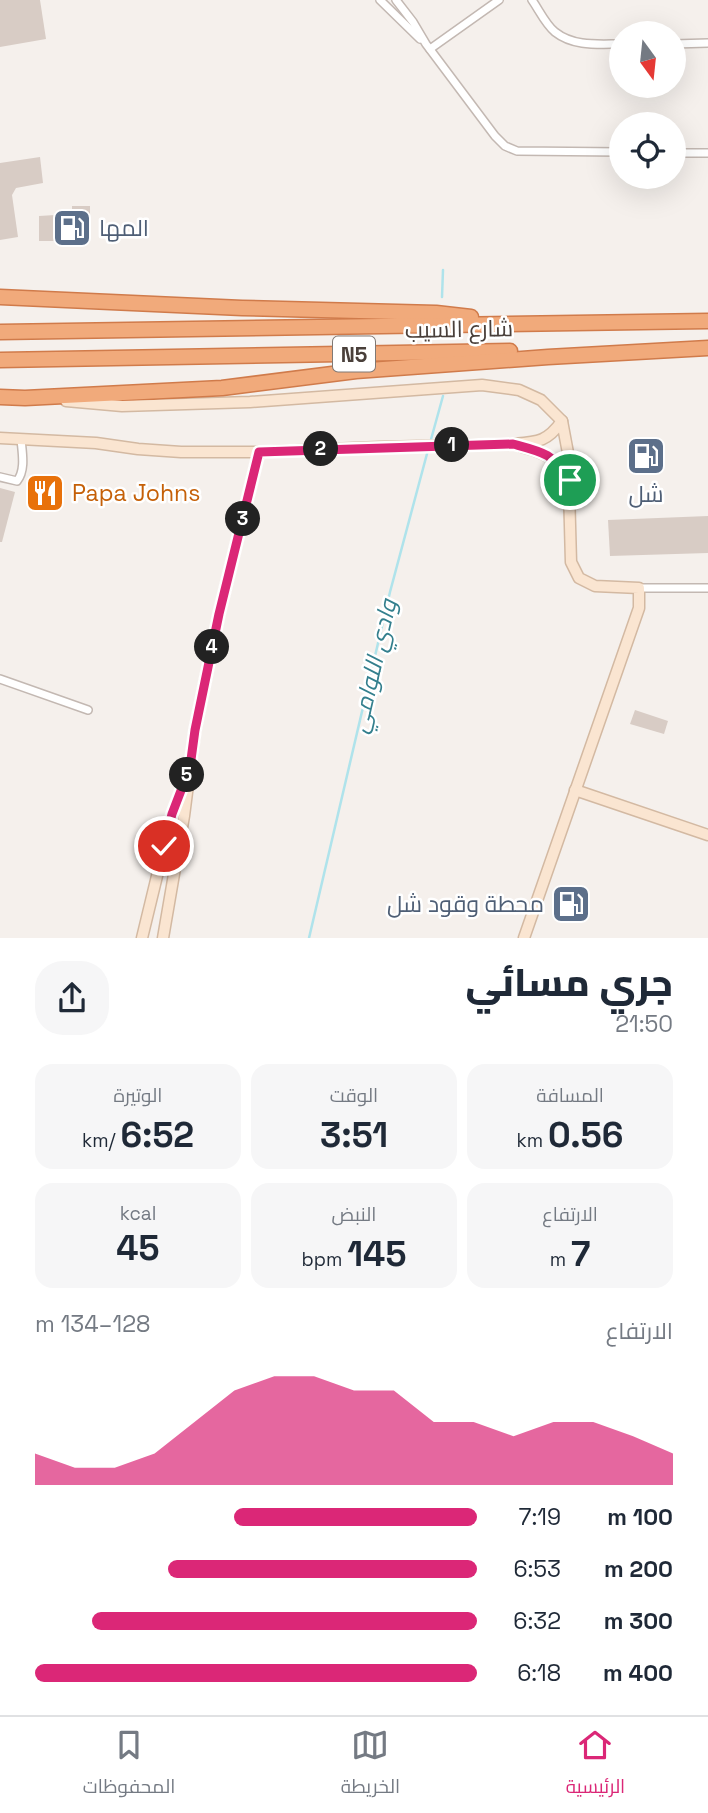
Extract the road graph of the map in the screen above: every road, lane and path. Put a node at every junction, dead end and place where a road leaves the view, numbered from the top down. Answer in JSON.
{"nodes":[{"id":1,"x":380,"y":0,"type":"edge"},
{"id":2,"x":396,"y":0,"type":"edge"},
{"id":3,"x":499,"y":0,"type":"edge"},
{"id":4,"x":532,"y":0,"type":"edge"},
{"id":5,"x":708,"y":43,"type":"edge"},
{"id":6,"x":609,"y":44,"type":"edge"},
{"id":7,"x":686,"y":44,"type":"edge"},
{"id":8,"x":428,"y":46,"type":"junction"},
{"id":9,"x":609,"y":152,"type":"edge"},
{"id":10,"x":686,"y":153,"type":"edge"},
{"id":11,"x":708,"y":153,"type":"edge"},
{"id":12,"x":0,"y":298,"type":"edge"},
{"id":13,"x":708,"y":321,"type":"edge"},
{"id":14,"x":542,"y":323,"type":"junction"},
{"id":15,"x":0,"y":332,"type":"edge"},
{"id":16,"x":708,"y":348,"type":"edge"},
{"id":17,"x":0,"y":360,"type":"edge"},
{"id":18,"x":0,"y":397,"type":"edge"},
{"id":19,"x":25,"y":398,"type":"junction"},
{"id":20,"x":562,"y":421,"type":"junction"},
{"id":21,"x":0,"y":439,"type":"edge"},
{"id":22,"x":21,"y":439,"type":"junction"},
{"id":23,"x":513,"y":444,"type":"junction"},
{"id":24,"x":259,"y":452,"type":"junction"},
{"id":25,"x":0,"y":477,"type":"edge"},
{"id":26,"x":570,"y":480,"type":"junction"},
{"id":27,"x":639,"y":588,"type":"junction"},
{"id":28,"x":708,"y":588,"type":"edge"},
{"id":29,"x":0,"y":679,"type":"edge"},
{"id":30,"x":88,"y":710,"type":"dead end"},
{"id":31,"x":190,"y":767,"type":"junction"},
{"id":32,"x":575,"y":790,"type":"junction"},
{"id":33,"x":708,"y":835,"type":"edge"},
{"id":34,"x":142,"y":938,"type":"edge"},
{"id":35,"x":163,"y":938,"type":"edge"},
{"id":36,"x":524,"y":938,"type":"edge"}],
"edges":[{"from":1,"to":8,"type":"street"},
{"from":2,"to":8,"type":"street"},
{"from":3,"to":8,"type":"street"},
{"from":4,"to":6,"type":"street"},
{"from":5,"to":7,"type":"street"},
{"from":8,"to":9,"type":"street"},
{"from":10,"to":11,"type":"street"},
{"from":12,"to":14,"type":"highway"},
{"from":13,"to":14,"type":"highway","name":"شارع السيب","number":"N5"},
{"from":14,"to":15,"type":"highway","name":"شارع السيب","number":"N5"},
{"from":16,"to":17,"type":"highway","name":"شارع السيب","number":"N5"},
{"from":16,"to":19,"type":"highway"},
{"from":18,"to":19,"type":"highway"},
{"from":19,"to":20,"type":"street"},
{"from":20,"to":23,"type":"street"},
{"from":20,"to":26,"type":"street"},
{"from":21,"to":22,"type":"street"},
{"from":22,"to":24,"type":"street"},
{"from":22,"to":25,"type":"street"},
{"from":23,"to":24,"type":"street"},
{"from":23,"to":26,"type":"street"},
{"from":24,"to":31,"type":"street"},
{"from":26,"to":27,"type":"street"},
{"from":27,"to":28,"type":"street"},
{"from":27,"to":32,"type":"street"},
{"from":29,"to":30,"type":"street"},
{"from":31,"to":34,"type":"street"},
{"from":31,"to":35,"type":"street"},
{"from":32,"to":33,"type":"street"},
{"from":32,"to":36,"type":"street"}]}
